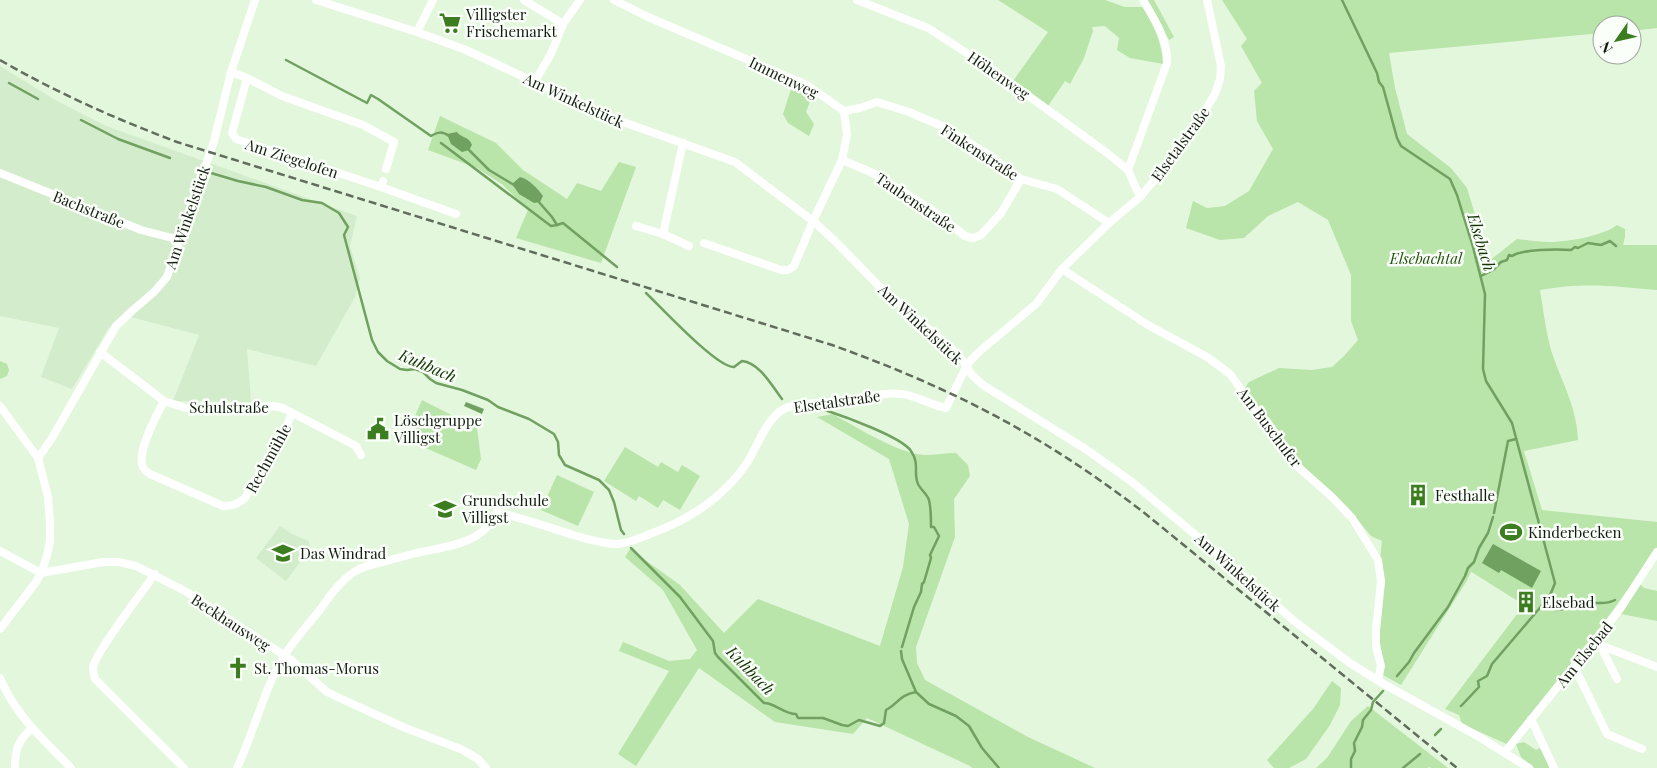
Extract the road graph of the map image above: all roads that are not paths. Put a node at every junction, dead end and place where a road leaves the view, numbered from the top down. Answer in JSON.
{"nodes":[{"id":1,"x":255,"y":0,"type":"edge"},
{"id":2,"x":316,"y":0,"type":"edge"},
{"id":3,"x":433,"y":0,"type":"edge"},
{"id":4,"x":524,"y":0,"type":"edge"},
{"id":5,"x":580,"y":0,"type":"edge"},
{"id":6,"x":614,"y":0,"type":"edge"},
{"id":7,"x":857,"y":0,"type":"edge"},
{"id":8,"x":1144,"y":0,"type":"edge"},
{"id":9,"x":1207,"y":0,"type":"edge"},
{"id":10,"x":563,"y":24,"type":"junction"},
{"id":11,"x":416,"y":32,"type":"junction"},
{"id":12,"x":231,"y":72,"type":"junction"},
{"id":13,"x":247,"y":78,"type":"junction"},
{"id":14,"x":535,"y":81,"type":"junction"},
{"id":15,"x":844,"y":111,"type":"junction"},
{"id":16,"x":683,"y":143,"type":"junction"},
{"id":17,"x":842,"y":160,"type":"junction"},
{"id":18,"x":386,"y":169,"type":"dead end"},
{"id":19,"x":1128,"y":170,"type":"junction"},
{"id":20,"x":0,"y":173,"type":"edge"},
{"id":21,"x":1021,"y":179,"type":"junction"},
{"id":22,"x":1140,"y":197,"type":"junction"},
{"id":23,"x":456,"y":214,"type":"dead end"},
{"id":24,"x":813,"y":221,"type":"junction"},
{"id":25,"x":1109,"y":224,"type":"junction"},
{"id":26,"x":636,"y":226,"type":"dead end"},
{"id":27,"x":663,"y":234,"type":"junction"},
{"id":28,"x":180,"y":240,"type":"junction"},
{"id":29,"x":704,"y":244,"type":"dead end"},
{"id":30,"x":689,"y":246,"type":"dead end"},
{"id":31,"x":1062,"y":269,"type":"junction"},
{"id":32,"x":100,"y":352,"type":"junction"},
{"id":33,"x":966,"y":367,"type":"junction"},
{"id":34,"x":164,"y":400,"type":"junction"},
{"id":35,"x":0,"y":406,"type":"edge"},
{"id":36,"x":292,"y":412,"type":"junction"},
{"id":37,"x":361,"y":455,"type":"dead end"},
{"id":38,"x":38,"y":458,"type":"junction"},
{"id":39,"x":0,"y":551,"type":"edge"},
{"id":40,"x":1656,"y":556,"type":"edge"},
{"id":41,"x":41,"y":573,"type":"junction"},
{"id":42,"x":155,"y":574,"type":"junction"},
{"id":43,"x":0,"y":628,"type":"edge"},
{"id":44,"x":1598,"y":643,"type":"junction"},
{"id":45,"x":284,"y":656,"type":"junction"},
{"id":46,"x":1574,"y":666,"type":"junction"},
{"id":47,"x":1657,"y":667,"type":"edge"},
{"id":48,"x":0,"y":678,"type":"edge"},
{"id":49,"x":1617,"y":678,"type":"dead end"},
{"id":50,"x":1378,"y":680,"type":"junction"},
{"id":51,"x":1531,"y":719,"type":"junction"},
{"id":52,"x":32,"y":728,"type":"junction"},
{"id":53,"x":1642,"y":749,"type":"dead end"},
{"id":54,"x":1505,"y":752,"type":"junction"},
{"id":55,"x":15,"y":768,"type":"edge"},
{"id":56,"x":71,"y":768,"type":"edge"},
{"id":57,"x":184,"y":768,"type":"edge"},
{"id":58,"x":237,"y":768,"type":"edge"},
{"id":59,"x":486,"y":768,"type":"edge"},
{"id":60,"x":1530,"y":768,"type":"edge"},
{"id":61,"x":1554,"y":768,"type":"edge"}],
"edges":[{"from":1,"to":12,"type":"street","name":"Am Winkelstück"},
{"from":2,"to":11,"type":"street","name":"Am Winkelstück"},
{"from":3,"to":11,"type":"street"},
{"from":4,"to":10,"type":"street"},
{"from":5,"to":10,"type":"street"},
{"from":6,"to":15,"type":"street","name":"Immenweg"},
{"from":7,"to":19,"type":"street","name":"Höhenweg"},
{"from":8,"to":19,"type":"street","name":"Elsetalstraße"},
{"from":9,"to":22,"type":"street","name":"Elsetalstraße"},
{"from":10,"to":14,"type":"street"},
{"from":11,"to":14,"type":"street","name":"Am Winkelstück"},
{"from":12,"to":13,"type":"street"},
{"from":12,"to":28,"type":"street","name":"Am Winkelstück"},
{"from":13,"to":18,"type":"street"},
{"from":13,"to":23,"type":"street","name":"Am Ziegelofen"},
{"from":14,"to":16,"type":"street","name":"Am Winkelstück"},
{"from":15,"to":17,"type":"street"},
{"from":15,"to":21,"type":"street","name":"Finkenstraße"},
{"from":16,"to":24,"type":"street","name":"Am Winkelstück"},
{"from":16,"to":27,"type":"street"},
{"from":17,"to":21,"type":"street","name":"Taubenstraße"},
{"from":17,"to":24,"type":"street"},
{"from":19,"to":22,"type":"street","name":"Elsetalstraße"},
{"from":20,"to":28,"type":"street","name":"Bachstraße"},
{"from":21,"to":25,"type":"street","name":"Finkenstraße"},
{"from":22,"to":25,"type":"street","name":"Elsetalstraße"},
{"from":24,"to":29,"type":"street"},
{"from":24,"to":33,"type":"street","name":"Am Winkelstück"},
{"from":25,"to":31,"type":"street","name":"Elsetalstraße"},
{"from":26,"to":27,"type":"street"},
{"from":27,"to":30,"type":"street"},
{"from":28,"to":32,"type":"street","name":"Am Winkelstück"},
{"from":31,"to":33,"type":"street","name":"Elsetalstraße"},
{"from":31,"to":50,"type":"street","name":"Am Buschufer"},
{"from":32,"to":34,"type":"street","name":"Schulstraße"},
{"from":32,"to":38,"type":"street","name":"Am Winkelstück"},
{"from":33,"to":45,"type":"street","name":"Elsetalstraße"},
{"from":33,"to":50,"type":"street","name":"Am Winkelstück"},
{"from":34,"to":36,"type":"street","name":"Schulstraße"},
{"from":34,"to":36,"type":"street","name":"Rechmühle"},
{"from":35,"to":38,"type":"street"},
{"from":36,"to":37,"type":"street","name":"Schulstraße"},
{"from":38,"to":41,"type":"street"},
{"from":39,"to":41,"type":"street"},
{"from":40,"to":44,"type":"street","name":"Am Elsebad"},
{"from":41,"to":42,"type":"street","name":"Beckhausweg"},
{"from":41,"to":43,"type":"street"},
{"from":42,"to":45,"type":"street","name":"Beckhausweg"},
{"from":42,"to":57,"type":"street"},
{"from":44,"to":46,"type":"street","name":"Am Elsebad"},
{"from":44,"to":47,"type":"street"},
{"from":44,"to":49,"type":"street"},
{"from":45,"to":58,"type":"street"},
{"from":45,"to":59,"type":"street","name":"Beckhausweg"},
{"from":46,"to":51,"type":"street","name":"Am Elsebad"},
{"from":46,"to":53,"type":"street"},
{"from":48,"to":52,"type":"street"},
{"from":50,"to":54,"type":"street","name":"Am Winkelstück"},
{"from":51,"to":54,"type":"street","name":"Am Elsebad"},
{"from":51,"to":61,"type":"street"},
{"from":52,"to":55,"type":"street"},
{"from":52,"to":56,"type":"street"},
{"from":54,"to":60,"type":"street","name":"Am Winkelstück"}]}
